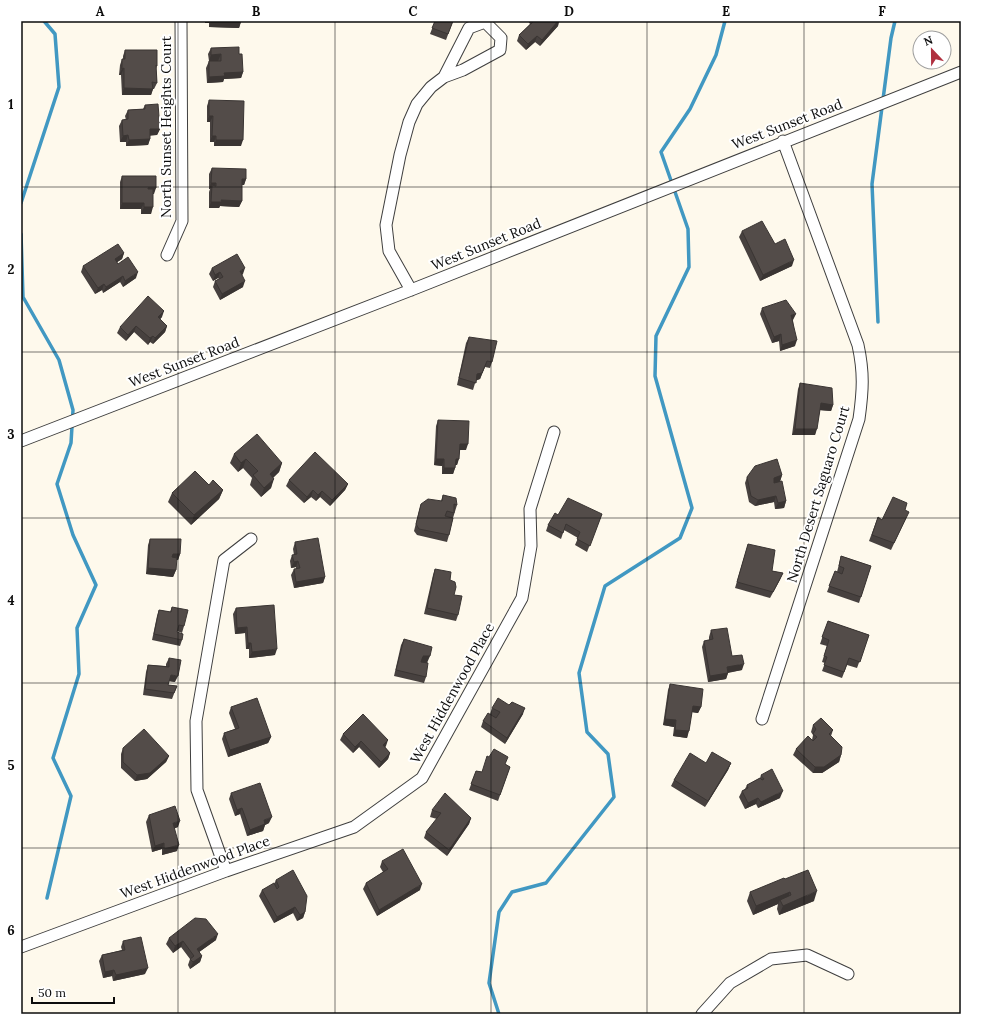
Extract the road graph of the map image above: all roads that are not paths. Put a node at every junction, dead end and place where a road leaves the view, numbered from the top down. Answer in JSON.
{"nodes":[{"id":1,"x":181,"y":21,"type":"edge"},
{"id":2,"x":961,"y":72,"type":"edge"},
{"id":3,"x":444,"y":77,"type":"junction"},
{"id":4,"x":783,"y":142,"type":"junction"},
{"id":5,"x":166,"y":254,"type":"dead end"},
{"id":6,"x":411,"y":290,"type":"junction"},
{"id":7,"x":554,"y":432,"type":"dead end"},
{"id":8,"x":21,"y":441,"type":"edge"},
{"id":9,"x":250,"y":539,"type":"dead end"},
{"id":10,"x":762,"y":719,"type":"dead end"},
{"id":11,"x":226,"y":871,"type":"junction"},
{"id":12,"x":21,"y":947,"type":"edge"},
{"id":13,"x":848,"y":974,"type":"dead end"},
{"id":14,"x":702,"y":1014,"type":"edge"}],
"edges":[{"from":1,"to":5,"type":"street","name":"North Sunset Heights Court"},
{"from":2,"to":4,"type":"street","name":"West Sunset Road"},
{"from":3,"to":3,"type":"street"},
{"from":3,"to":6,"type":"street"},
{"from":4,"to":6,"type":"street","name":"West Sunset Road"},
{"from":4,"to":10,"type":"street","name":"North Desert Saguaro Court"},
{"from":6,"to":8,"type":"street","name":"West Sunset Road"},
{"from":7,"to":11,"type":"street","name":"West Hiddenwood Place"},
{"from":9,"to":11,"type":"street"},
{"from":11,"to":12,"type":"street","name":"West Hiddenwood Place"},
{"from":13,"to":14,"type":"street"}]}
